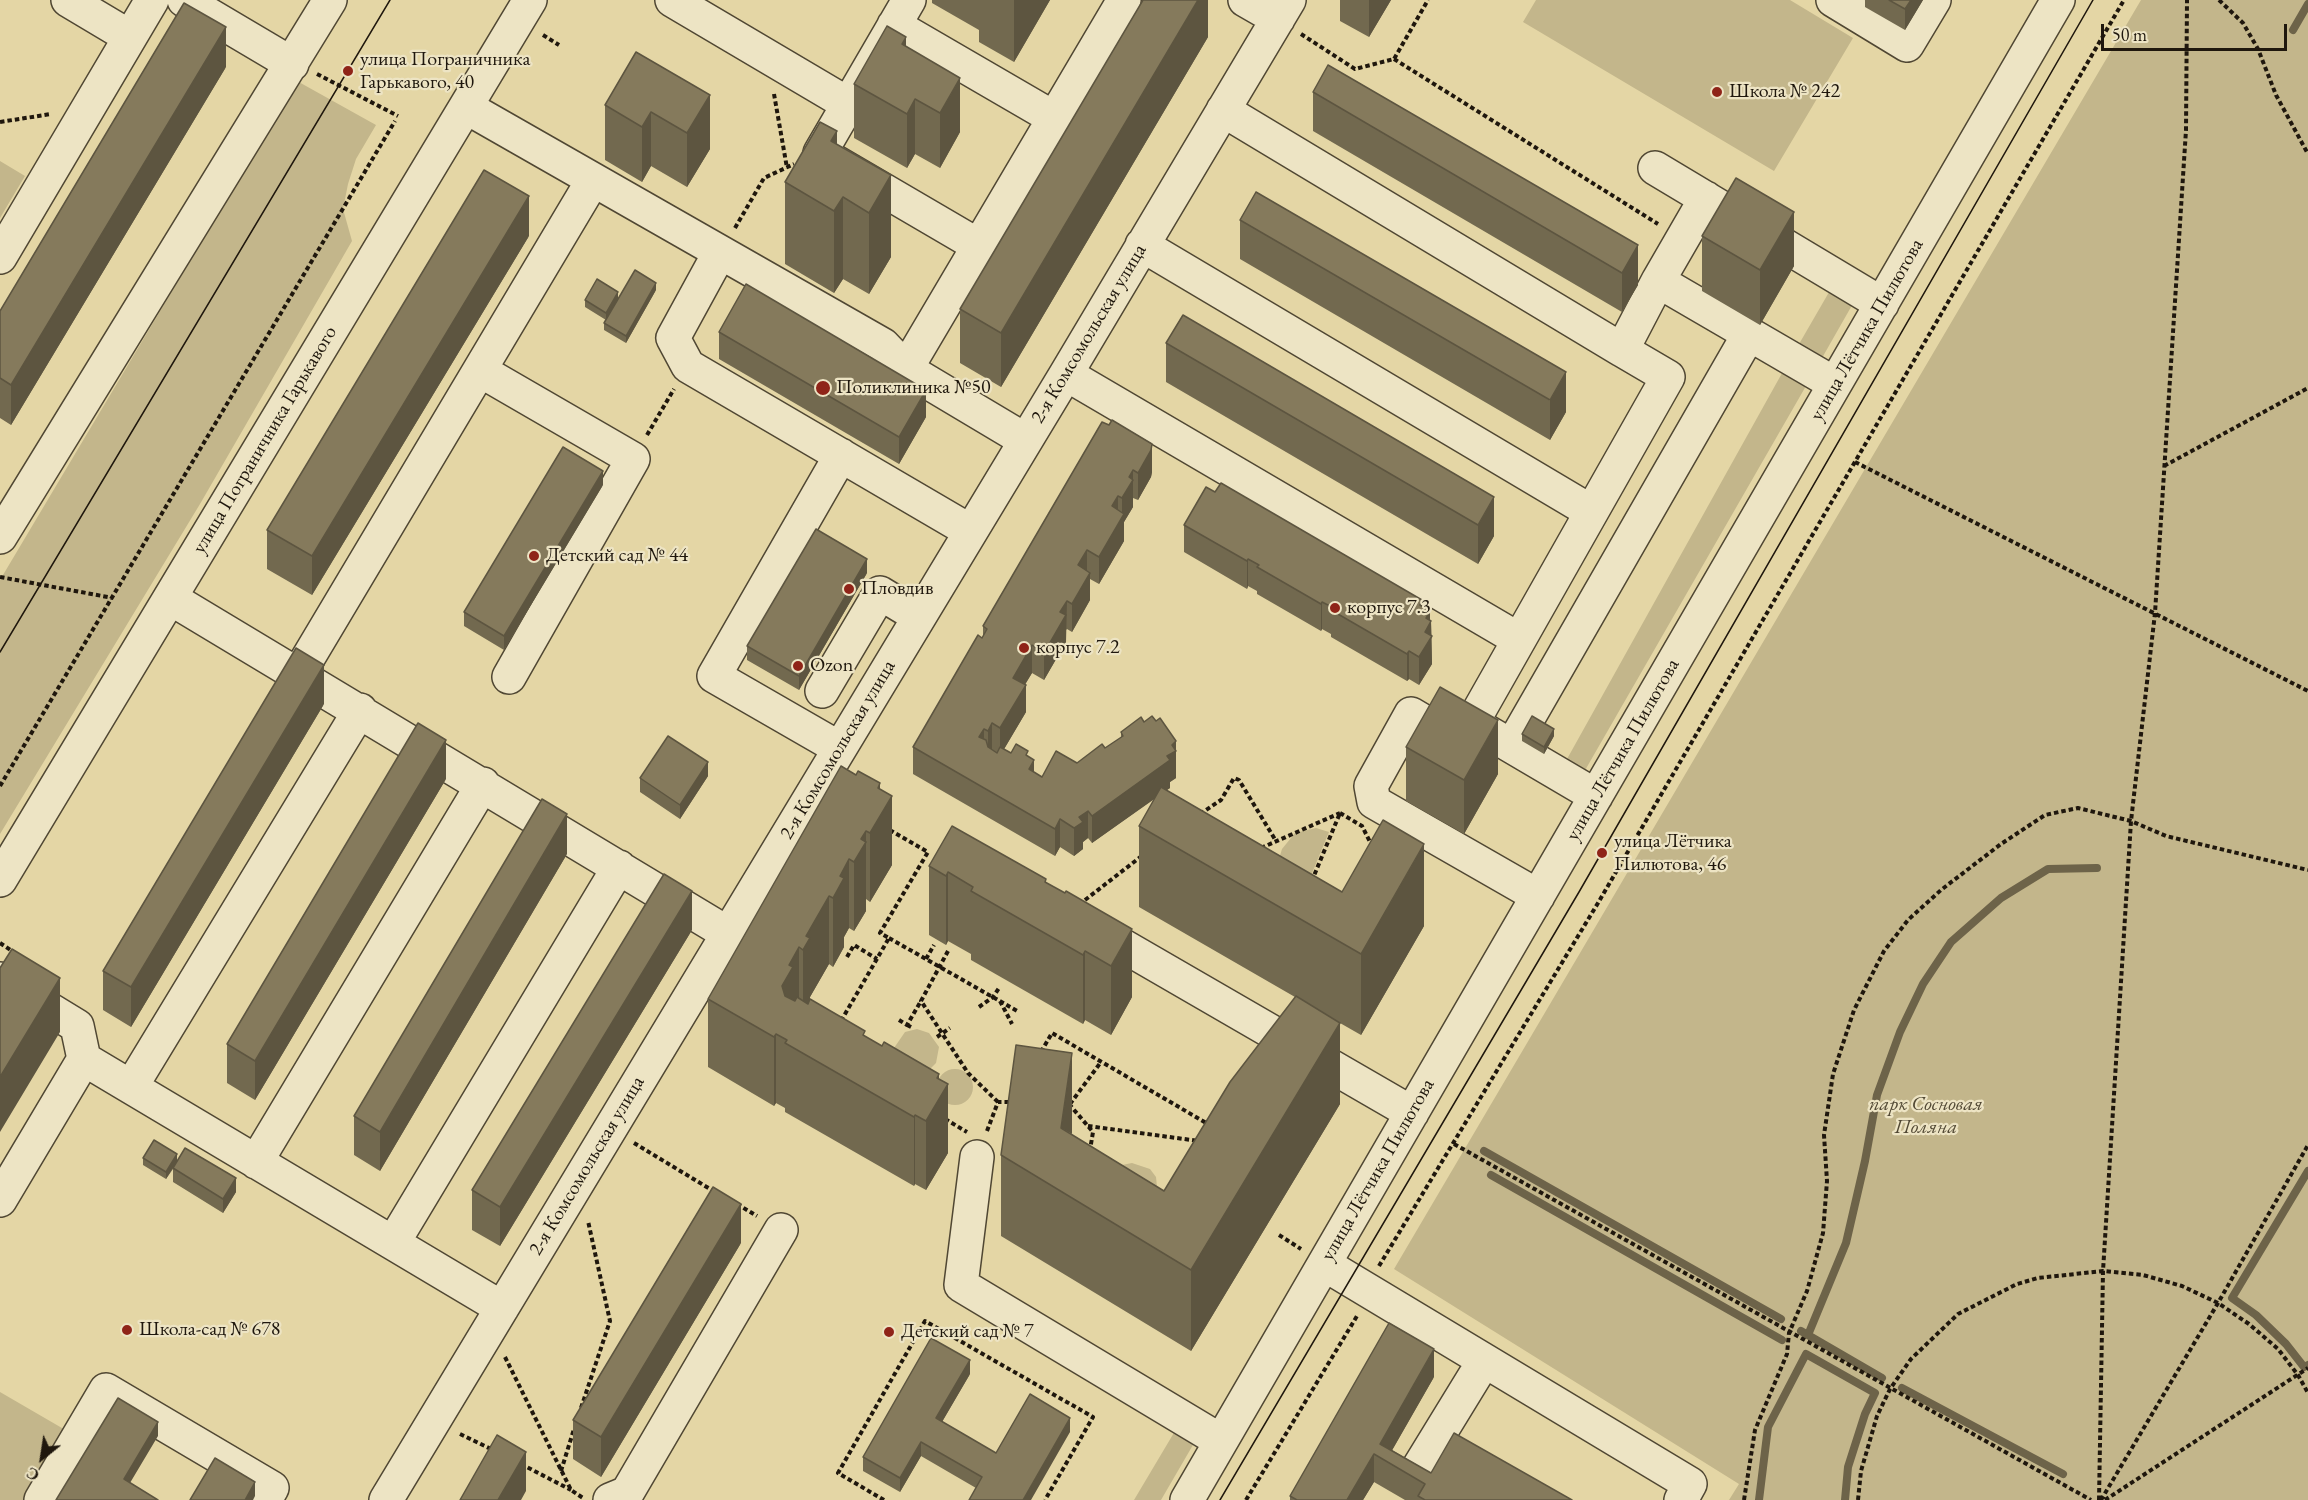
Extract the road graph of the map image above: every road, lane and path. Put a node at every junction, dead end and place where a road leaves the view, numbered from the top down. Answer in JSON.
{"nodes":[{"id":1,"x":68,"y":0,"type":"edge"},
{"id":2,"x":152,"y":0,"type":"edge"},
{"id":3,"x":183,"y":0,"type":"edge"},
{"id":4,"x":330,"y":0,"type":"edge"},
{"id":5,"x":672,"y":0,"type":"edge"},
{"id":6,"x":1124,"y":0,"type":"edge"},
{"id":7,"x":1245,"y":0,"type":"edge"},
{"id":8,"x":1428,"y":0,"type":"edge"},
{"id":9,"x":1833,"y":0,"type":"edge"},
{"id":10,"x":1934,"y":0,"type":"edge"},
{"id":11,"x":2058,"y":0,"type":"edge"},
{"id":12,"x":2124,"y":0,"type":"edge"},
{"id":13,"x":2187,"y":0,"type":"edge"},
{"id":14,"x":2219,"y":0,"type":"edge"},
{"id":15,"x":530,"y":8,"type":"edge"},
{"id":16,"x":1283,"y":10,"type":"edge"},
{"id":17,"x":902,"y":13,"type":"edge"},
{"id":18,"x":130,"y":37,"type":"junction"},
{"id":19,"x":559,"y":45,"type":"dead end"},
{"id":20,"x":767,"y":56,"type":"junction"},
{"id":21,"x":1394,"y":59,"type":"junction"},
{"id":22,"x":292,"y":64,"type":"junction"},
{"id":23,"x":332,"y":74,"type":"dead end"},
{"id":24,"x":328,"y":79,"type":"junction"},
{"id":25,"x":848,"y":104,"type":"junction"},
{"id":26,"x":466,"y":107,"type":"junction"},
{"id":27,"x":88,"y":109,"type":"junction"},
{"id":28,"x":1223,"y":110,"type":"junction"},
{"id":29,"x":1054,"y":118,"type":"junction"},
{"id":30,"x":0,"y":122,"type":"edge"},
{"id":31,"x":820,"y":153,"type":"junction"},
{"id":32,"x":2308,"y":153,"type":"edge"},
{"id":33,"x":787,"y":168,"type":"junction"},
{"id":34,"x":1654,"y":168,"type":"dead end"},
{"id":35,"x":594,"y":180,"type":"junction"},
{"id":36,"x":1706,"y":198,"type":"junction"},
{"id":37,"x":1683,"y":239,"type":"junction"},
{"id":38,"x":1142,"y":245,"type":"junction"},
{"id":39,"x":979,"y":246,"type":"junction"},
{"id":40,"x":720,"y":252,"type":"junction"},
{"id":41,"x":0,"y":256,"type":"edge"},
{"id":42,"x":1658,"y":281,"type":"junction"},
{"id":43,"x":1882,"y":303,"type":"junction"},
{"id":44,"x":1749,"y":334,"type":"junction"},
{"id":45,"x":1622,"y":350,"type":"junction"},
{"id":46,"x":688,"y":366,"type":"junction"},
{"id":47,"x":906,"y":369,"type":"junction"},
{"id":48,"x":481,"y":371,"type":"junction"},
{"id":49,"x":1066,"y":375,"type":"junction"},
{"id":50,"x":1835,"y":384,"type":"junction"},
{"id":51,"x":2308,"y":388,"type":"edge"},
{"id":52,"x":1025,"y":440,"type":"junction"},
{"id":53,"x":841,"y":455,"type":"junction"},
{"id":54,"x":633,"y":459,"type":"junction"},
{"id":55,"x":1855,"y":462,"type":"junction"},
{"id":56,"x":2164,"y":466,"type":"junction"},
{"id":57,"x":1590,"y":511,"type":"junction"},
{"id":58,"x":970,"y":531,"type":"junction"},
{"id":59,"x":0,"y":537,"type":"edge"},
{"id":60,"x":0,"y":577,"type":"edge"},
{"id":61,"x":113,"y":598,"type":"junction"},
{"id":62,"x":170,"y":598,"type":"junction"},
{"id":63,"x":2155,"y":613,"type":"junction"},
{"id":64,"x":918,"y":616,"type":"junction"},
{"id":65,"x":1518,"y":639,"type":"junction"},
{"id":66,"x":299,"y":673,"type":"junction"},
{"id":67,"x":509,"y":677,"type":"dead end"},
{"id":68,"x":822,"y":691,"type":"dead end"},
{"id":69,"x":2308,"y":691,"type":"edge"},
{"id":70,"x":360,"y":710,"type":"junction"},
{"id":71,"x":1472,"y":723,"type":"junction"},
{"id":72,"x":1512,"y":746,"type":"junction"},
{"id":73,"x":839,"y":748,"type":"junction"},
{"id":74,"x":483,"y":784,"type":"junction"},
{"id":75,"x":0,"y":786,"type":"edge"},
{"id":76,"x":1596,"y":796,"type":"junction"},
{"id":77,"x":1340,"y":813,"type":"junction"},
{"id":78,"x":1196,"y":818,"type":"edge"},
{"id":79,"x":2131,"y":821,"type":"junction"},
{"id":80,"x":887,"y":828,"type":"edge"},
{"id":81,"x":1276,"y":841,"type":"junction"},
{"id":82,"x":1152,"y":848,"type":"edge"},
{"id":83,"x":1256,"y":851,"type":"edge"},
{"id":84,"x":619,"y":867,"type":"junction"},
{"id":85,"x":2308,"y":870,"type":"edge"},
{"id":86,"x":0,"y":880,"type":"edge"},
{"id":87,"x":1538,"y":896,"type":"junction"},
{"id":88,"x":1286,"y":913,"type":"edge"},
{"id":89,"x":1068,"y":914,"type":"joint"},
{"id":90,"x":1296,"y":919,"type":"junction"},
{"id":91,"x":1306,"y":924,"type":"edge"},
{"id":92,"x":727,"y":933,"type":"junction"},
{"id":93,"x":889,"y":938,"type":"junction"},
{"id":94,"x":0,"y":944,"type":"edge"},
{"id":95,"x":934,"y":945,"type":"dead end"},
{"id":96,"x":948,"y":951,"type":"dead end"},
{"id":97,"x":847,"y":957,"type":"dead end"},
{"id":98,"x":877,"y":959,"type":"junction"},
{"id":99,"x":926,"y":959,"type":"junction"},
{"id":100,"x":940,"y":966,"type":"junction"},
{"id":101,"x":8,"y":967,"type":"edge"},
{"id":102,"x":999,"y":988,"type":"dead end"},
{"id":103,"x":993,"y":997,"type":"junction"},
{"id":104,"x":921,"y":1001,"type":"junction"},
{"id":105,"x":1000,"y":1001,"type":"junction"},
{"id":106,"x":979,"y":1007,"type":"dead end"},
{"id":107,"x":1018,"y":1012,"type":"dead end"},
{"id":108,"x":899,"y":1020,"type":"dead end"},
{"id":109,"x":1012,"y":1024,"type":"dead end"},
{"id":110,"x":907,"y":1025,"type":"junction"},
{"id":111,"x":837,"y":1028,"type":"edge"},
{"id":112,"x":913,"y":1028,"type":"dead end"},
{"id":113,"x":950,"y":1028,"type":"dead end"},
{"id":114,"x":942,"y":1034,"type":"junction"},
{"id":115,"x":937,"y":1037,"type":"dead end"},
{"id":116,"x":1040,"y":1055,"type":"edge"},
{"id":117,"x":84,"y":1059,"type":"junction"},
{"id":118,"x":1101,"y":1062,"type":"junction"},
{"id":119,"x":131,"y":1088,"type":"junction"},
{"id":120,"x":1018,"y":1093,"type":"edge"},
{"id":121,"x":1064,"y":1094,"type":"edge"},
{"id":122,"x":998,"y":1102,"type":"junction"},
{"id":123,"x":1059,"y":1104,"type":"edge"},
{"id":124,"x":1070,"y":1104,"type":"junction"},
{"id":125,"x":1412,"y":1113,"type":"junction"},
{"id":126,"x":943,"y":1118,"type":"edge"},
{"id":127,"x":1210,"y":1125,"type":"edge"},
{"id":128,"x":1088,"y":1126,"type":"junction"},
{"id":129,"x":1200,"y":1141,"type":"edge"},
{"id":130,"x":634,"y":1143,"type":"dead end"},
{"id":131,"x":1454,"y":1144,"type":"junction"},
{"id":132,"x":2308,"y":1145,"type":"edge"},
{"id":133,"x":980,"y":1149,"type":"junction"},
{"id":134,"x":1089,"y":1155,"type":"edge"},
{"id":135,"x":256,"y":1162,"type":"junction"},
{"id":136,"x":722,"y":1195,"type":"edge"},
{"id":137,"x":0,"y":1200,"type":"edge"},
{"id":138,"x":732,"y":1201,"type":"edge"},
{"id":139,"x":588,"y":1218,"type":"dead end"},
{"id":140,"x":781,"y":1230,"type":"joint"},
{"id":141,"x":393,"y":1243,"type":"junction"},
{"id":142,"x":1324,"y":1264,"type":"junction"},
{"id":143,"x":2103,"y":1270,"type":"junction"},
{"id":144,"x":1372,"y":1278,"type":"junction"},
{"id":145,"x":2218,"y":1303,"type":"junction"},
{"id":146,"x":502,"y":1308,"type":"junction"},
{"id":147,"x":1789,"y":1333,"type":"junction"},
{"id":148,"x":504,"y":1355,"type":"dead end"},
{"id":149,"x":1484,"y":1361,"type":"junction"},
{"id":150,"x":2308,"y":1368,"type":"edge"},
{"id":151,"x":2298,"y":1375,"type":"junction"},
{"id":152,"x":1890,"y":1389,"type":"junction"},
{"id":153,"x":2308,"y":1393,"type":"edge"},
{"id":154,"x":458,"y":1433,"type":"dead end"},
{"id":155,"x":1221,"y":1441,"type":"junction"},
{"id":156,"x":501,"y":1454,"type":"edge"},
{"id":157,"x":512,"y":1460,"type":"edge"},
{"id":158,"x":1419,"y":1467,"type":"edge"},
{"id":159,"x":561,"y":1471,"type":"junction"},
{"id":160,"x":571,"y":1490,"type":"junction"},
{"id":161,"x":41,"y":1500,"type":"edge"},
{"id":162,"x":265,"y":1500,"type":"edge"},
{"id":163,"x":386,"y":1500,"type":"edge"},
{"id":164,"x":587,"y":1500,"type":"edge"},
{"id":165,"x":610,"y":1500,"type":"edge"},
{"id":166,"x":885,"y":1500,"type":"edge"},
{"id":167,"x":1045,"y":1500,"type":"edge"},
{"id":168,"x":1187,"y":1500,"type":"edge"},
{"id":169,"x":1246,"y":1500,"type":"edge"},
{"id":170,"x":1681,"y":1500,"type":"edge"},
{"id":171,"x":1744,"y":1500,"type":"edge"},
{"id":172,"x":1858,"y":1500,"type":"edge"},
{"id":173,"x":2091,"y":1500,"type":"edge"},
{"id":174,"x":2101,"y":1500,"type":"edge"}],
"edges":[{"from":1,"to":18,"type":"street"},
{"from":2,"to":18,"type":"street"},
{"from":3,"to":22,"type":"street"},
{"from":4,"to":22,"type":"street"},
{"from":5,"to":20,"type":"street"},
{"from":6,"to":29,"type":"street"},
{"from":7,"to":16,"type":"street"},
{"from":8,"to":21,"type":"path"},
{"from":9,"to":10,"type":"street"},
{"from":11,"to":43,"type":"street","name":"улица Лётчика Пилютова"},
{"from":12,"to":55,"type":"path"},
{"from":13,"to":56,"type":"path"},
{"from":14,"to":32,"type":"path"},
{"from":15,"to":19,"type":"path"},
{"from":15,"to":26,"type":"street","name":"улица Пограничника Гарькавого"},
{"from":16,"to":21,"type":"path"},
{"from":16,"to":28,"type":"street","name":"2-я Комсомольская улица"},
{"from":17,"to":25,"type":"street"},
{"from":17,"to":29,"type":"street"},
{"from":18,"to":27,"type":"street"},
{"from":20,"to":25,"type":"street"},
{"from":20,"to":33,"type":"path"},
{"from":21,"to":37,"type":"path"},
{"from":22,"to":24,"type":"path"},
{"from":22,"to":59,"type":"street"},
{"from":23,"to":24,"type":"path"},
{"from":24,"to":61,"type":"path"},
{"from":25,"to":31,"type":"street"},
{"from":26,"to":35,"type":"street"},
{"from":26,"to":62,"type":"street","name":"улица Пограничника Гарькавого"},
{"from":27,"to":30,"type":"path"},
{"from":27,"to":41,"type":"street"},
{"from":28,"to":38,"type":"street","name":"2-я Комсомольская улица"},
{"from":28,"to":45,"type":"street"},
{"from":29,"to":39,"type":"street"},
{"from":31,"to":33,"type":"path"},
{"from":31,"to":39,"type":"street"},
{"from":33,"to":40,"type":"path"},
{"from":34,"to":36,"type":"street"},
{"from":35,"to":40,"type":"street"},
{"from":35,"to":48,"type":"street"},
{"from":36,"to":37,"type":"street"},
{"from":36,"to":43,"type":"street"},
{"from":37,"to":42,"type":"street"},
{"from":38,"to":49,"type":"street","name":"2-я Комсомольская улица"},
{"from":38,"to":57,"type":"street"},
{"from":39,"to":47,"type":"street"},
{"from":40,"to":46,"type":"street"},
{"from":40,"to":47,"type":"street"},
{"from":42,"to":44,"type":"street"},
{"from":42,"to":45,"type":"street"},
{"from":43,"to":50,"type":"street","name":"улица Лётчика Пилютова"},
{"from":44,"to":50,"type":"street"},
{"from":44,"to":72,"type":"street"},
{"from":45,"to":57,"type":"street"},
{"from":46,"to":53,"type":"street"},
{"from":46,"to":54,"type":"path"},
{"from":47,"to":52,"type":"street"},
{"from":48,"to":54,"type":"street"},
{"from":48,"to":66,"type":"street"},
{"from":49,"to":52,"type":"street","name":"2-я Комсомольская улица"},
{"from":49,"to":65,"type":"street"},
{"from":50,"to":76,"type":"street","name":"улица Лётчика Пилютова"},
{"from":51,"to":56,"type":"path"},
{"from":52,"to":58,"type":"street","name":"2-я Комсомольская улица"},
{"from":53,"to":58,"type":"street"},
{"from":53,"to":73,"type":"street"},
{"from":54,"to":67,"type":"street"},
{"from":55,"to":63,"type":"path"},
{"from":55,"to":131,"type":"path"},
{"from":56,"to":63,"type":"path"},
{"from":57,"to":65,"type":"street"},
{"from":58,"to":64,"type":"street","name":"2-я Комсомольская улица"},
{"from":60,"to":61,"type":"path"},
{"from":61,"to":75,"type":"path"},
{"from":62,"to":66,"type":"street"},
{"from":62,"to":86,"type":"street","name":"улица Пограничника Гарькавого"},
{"from":63,"to":69,"type":"path"},
{"from":63,"to":79,"type":"path"},
{"from":64,"to":68,"type":"street"},
{"from":64,"to":73,"type":"street","name":"2-я Комсомольская улица"},
{"from":65,"to":71,"type":"street"},
{"from":66,"to":70,"type":"street"},
{"from":70,"to":74,"type":"street"},
{"from":70,"to":119,"type":"street"},
{"from":71,"to":72,"type":"street"},
{"from":71,"to":87,"type":"street"},
{"from":72,"to":76,"type":"street"},
{"from":73,"to":92,"type":"street","name":"2-я Комсомольская улица"},
{"from":74,"to":84,"type":"street"},
{"from":74,"to":135,"type":"street"},
{"from":76,"to":87,"type":"street","name":"улица Лётчика Пилютова"},
{"from":77,"to":81,"type":"path"},
{"from":77,"to":90,"type":"path"},
{"from":77,"to":90,"type":"path"},
{"from":78,"to":81,"type":"path"},
{"from":79,"to":85,"type":"path"},
{"from":79,"to":143,"type":"path"},
{"from":79,"to":147,"type":"path"},
{"from":80,"to":93,"type":"path"},
{"from":81,"to":83,"type":"path"},
{"from":82,"to":89,"type":"path"},
{"from":84,"to":92,"type":"street"},
{"from":84,"to":141,"type":"street"},
{"from":87,"to":125,"type":"street","name":"улица Лётчика Пилютова"},
{"from":88,"to":90,"type":"path"},
{"from":89,"to":125,"type":"street"},
{"from":90,"to":91,"type":"path"},
{"from":92,"to":146,"type":"street","name":"2-я Комсомольская улица"},
{"from":93,"to":98,"type":"path"},
{"from":93,"to":99,"type":"path"},
{"from":94,"to":101,"type":"path"},
{"from":95,"to":99,"type":"path"},
{"from":96,"to":100,"type":"path"},
{"from":97,"to":98,"type":"path"},
{"from":98,"to":111,"type":"path"},
{"from":99,"to":100,"type":"path"},
{"from":100,"to":103,"type":"path"},
{"from":100,"to":104,"type":"path"},
{"from":101,"to":117,"type":"street"},
{"from":102,"to":103,"type":"path"},
{"from":103,"to":105,"type":"path"},
{"from":103,"to":106,"type":"path"},
{"from":104,"to":110,"type":"path"},
{"from":104,"to":114,"type":"path"},
{"from":105,"to":107,"type":"path"},
{"from":105,"to":109,"type":"path"},
{"from":108,"to":110,"type":"path"},
{"from":110,"to":112,"type":"path"},
{"from":113,"to":114,"type":"path"},
{"from":114,"to":115,"type":"path"},
{"from":114,"to":122,"type":"path"},
{"from":116,"to":118,"type":"path"},
{"from":117,"to":119,"type":"street"},
{"from":117,"to":137,"type":"street"},
{"from":118,"to":124,"type":"path"},
{"from":118,"to":127,"type":"path"},
{"from":119,"to":135,"type":"street"},
{"from":120,"to":122,"type":"path"},
{"from":121,"to":124,"type":"path"},
{"from":122,"to":133,"type":"path"},
{"from":123,"to":124,"type":"path"},
{"from":124,"to":128,"type":"path"},
{"from":125,"to":142,"type":"street","name":"улица Лётчика Пилютова"},
{"from":126,"to":133,"type":"path"},
{"from":128,"to":129,"type":"path"},
{"from":128,"to":134,"type":"path"},
{"from":130,"to":136,"type":"path"},
{"from":131,"to":144,"type":"path"},
{"from":131,"to":147,"type":"path"},
{"from":132,"to":145,"type":"path"},
{"from":133,"to":155,"type":"street"},
{"from":135,"to":141,"type":"street"},
{"from":138,"to":140,"type":"path"},
{"from":139,"to":159,"type":"path"},
{"from":140,"to":165,"type":"street"},
{"from":141,"to":146,"type":"street"},
{"from":142,"to":144,"type":"street"},
{"from":142,"to":155,"type":"street","name":"улица Лётчика Пилютова"},
{"from":143,"to":145,"type":"path"},
{"from":143,"to":152,"type":"path"},
{"from":143,"to":174,"type":"path"},
{"from":144,"to":149,"type":"street"},
{"from":144,"to":169,"type":"path"},
{"from":145,"to":151,"type":"path"},
{"from":145,"to":174,"type":"path"},
{"from":146,"to":163,"type":"street","name":"2-я Комсомольская улица"},
{"from":147,"to":152,"type":"path"},
{"from":147,"to":171,"type":"path"},
{"from":148,"to":159,"type":"path"},
{"from":149,"to":158,"type":"street"},
{"from":149,"to":170,"type":"street"},
{"from":150,"to":151,"type":"path"},
{"from":151,"to":153,"type":"path"},
{"from":151,"to":174,"type":"path"},
{"from":152,"to":172,"type":"path"},
{"from":152,"to":173,"type":"path"},
{"from":154,"to":156,"type":"path"},
{"from":155,"to":168,"type":"street","name":"улица Лётчика Пилютова"},
{"from":157,"to":160,"type":"path"},
{"from":159,"to":160,"type":"path"},
{"from":160,"to":164,"type":"path"},
{"from":161,"to":162,"type":"street"},
{"from":166,"to":167,"type":"path"}]}
